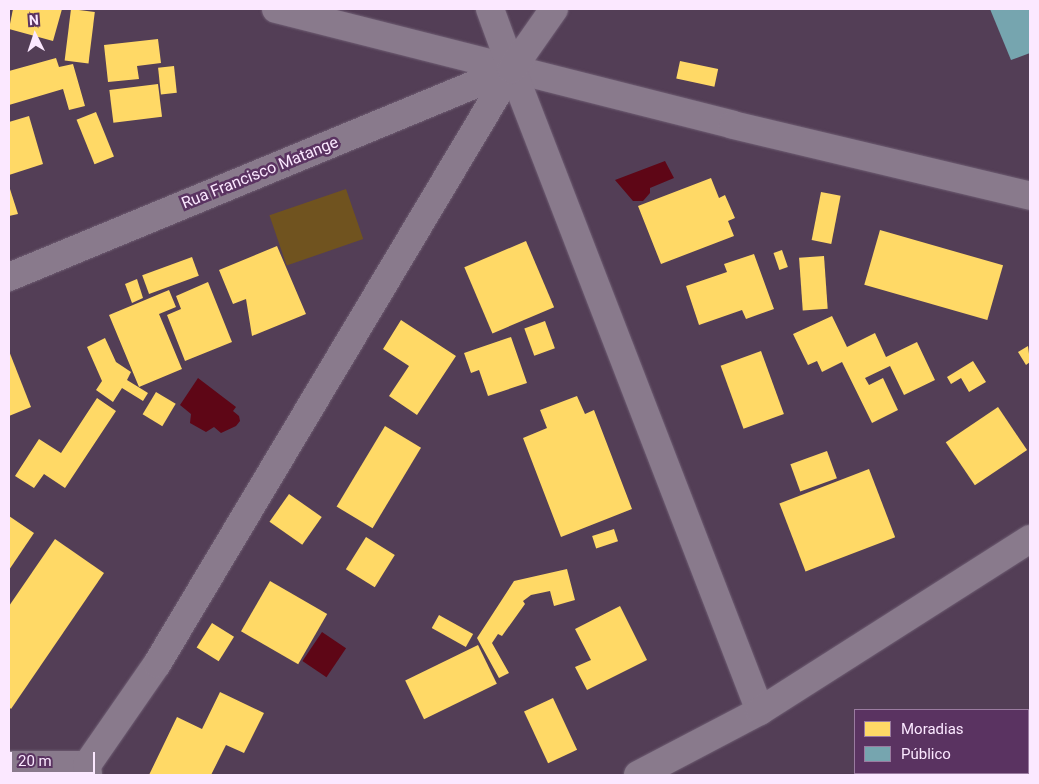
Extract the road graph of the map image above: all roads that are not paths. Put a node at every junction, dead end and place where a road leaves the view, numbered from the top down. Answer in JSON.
{"nodes":[{"id":1,"x":276,"y":9,"type":"edge"},
{"id":2,"x":490,"y":9,"type":"edge"},
{"id":3,"x":554,"y":9,"type":"edge"},
{"id":4,"x":512,"y":69,"type":"junction"},
{"id":5,"x":1030,"y":196,"type":"edge"},
{"id":6,"x":9,"y":277,"type":"edge"},
{"id":7,"x":1030,"y":539,"type":"edge"},
{"id":8,"x":760,"y":711,"type":"junction"},
{"id":9,"x":9,"y":765,"type":"edge"},
{"id":10,"x":88,"y":770,"type":"edge"},
{"id":11,"x":638,"y":775,"type":"edge"}],
"edges":[{"from":1,"to":4,"type":"street"},
{"from":2,"to":4,"type":"street"},
{"from":3,"to":4,"type":"street"},
{"from":4,"to":5,"type":"street"},
{"from":4,"to":6,"type":"street","name":"Rua Francisco Matange"},
{"from":4,"to":8,"type":"street"},
{"from":4,"to":10,"type":"street"},
{"from":7,"to":8,"type":"street"},
{"from":8,"to":11,"type":"street"},
{"from":9,"to":10,"type":"street"}]}
